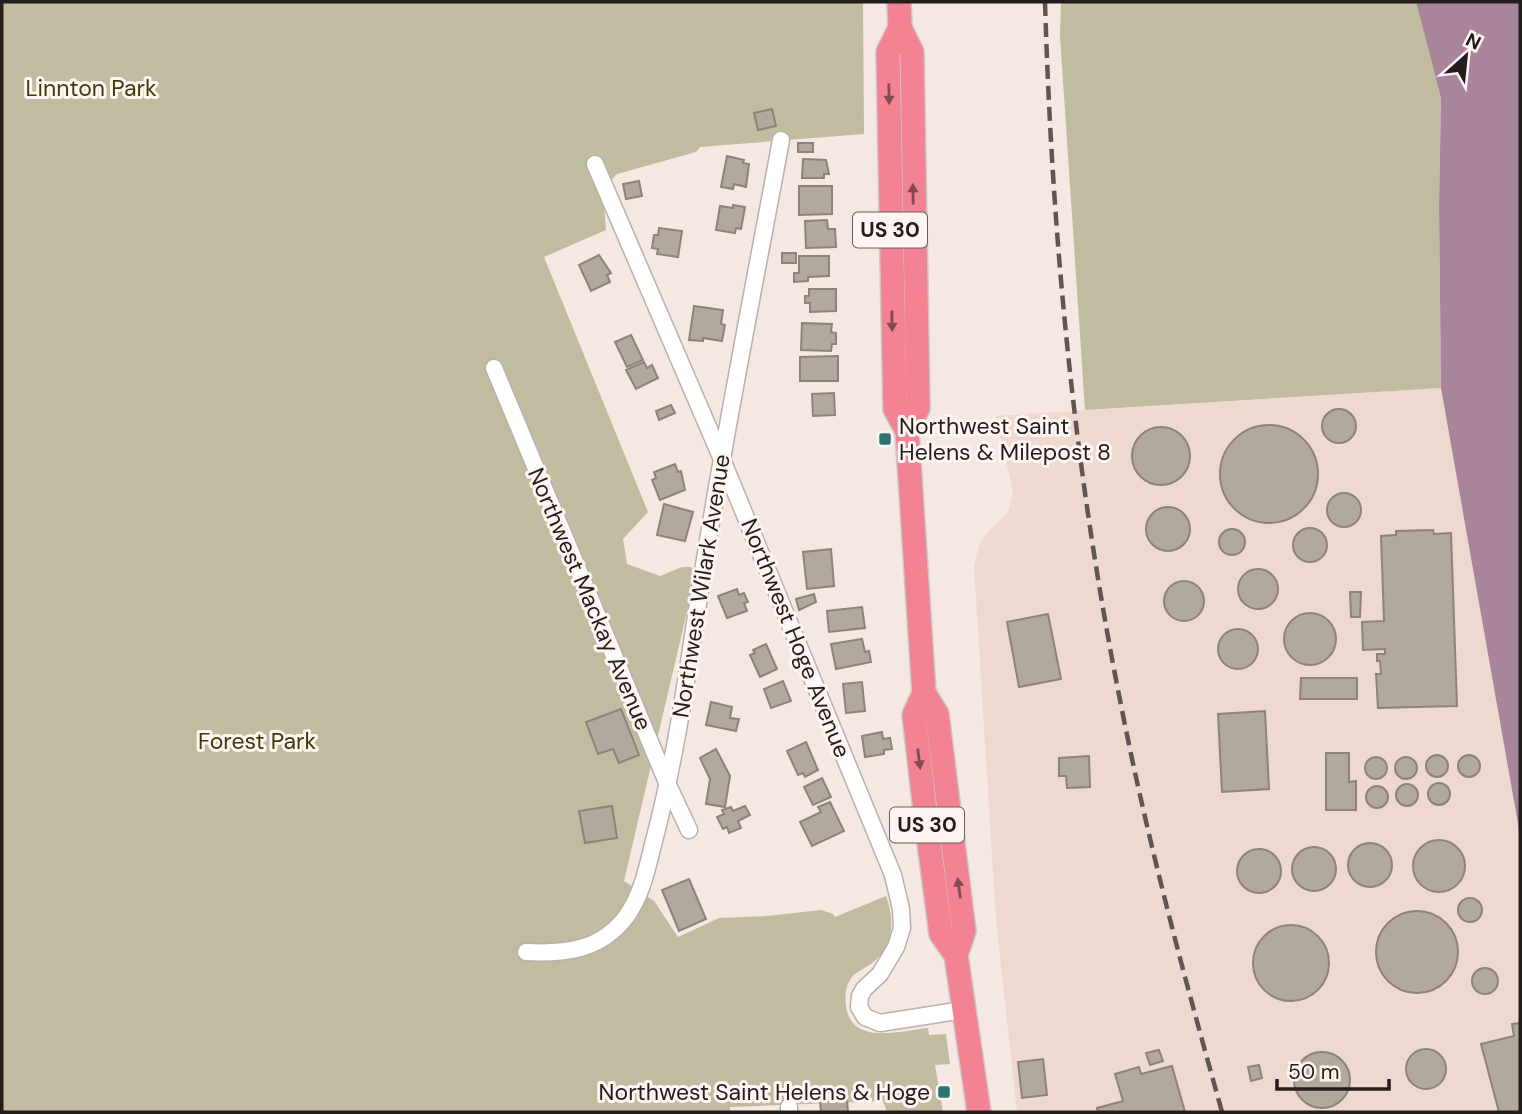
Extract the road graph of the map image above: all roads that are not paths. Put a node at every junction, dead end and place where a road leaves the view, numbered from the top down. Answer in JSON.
{"nodes":[{"id":1,"x":899,"y":2,"type":"edge"},
{"id":2,"x":781,"y":140,"type":"dead end"},
{"id":3,"x":595,"y":164,"type":"dead end"},
{"id":4,"x":494,"y":368,"type":"dead end"},
{"id":5,"x":721,"y":457,"type":"junction"},
{"id":6,"x":668,"y":785,"type":"junction"},
{"id":7,"x":689,"y":830,"type":"dead end"},
{"id":8,"x":526,"y":952,"type":"dead end"},
{"id":9,"x":963,"y":1010,"type":"junction"},
{"id":10,"x":979,"y":1112,"type":"edge"}],
"edges":[{"from":1,"to":9,"type":"highway","number":"US 30"},
{"from":2,"to":5,"type":"street","name":"Northwest Wilark Avenue"},
{"from":3,"to":5,"type":"street","name":"Northwest Hoge Avenue"},
{"from":4,"to":6,"type":"street","name":"Northwest Mackay Avenue"},
{"from":5,"to":6,"type":"street","name":"Northwest Wilark Avenue"},
{"from":5,"to":9,"type":"street","name":"Northwest Hoge Avenue"},
{"from":6,"to":7,"type":"street","name":"Northwest Mackay Avenue"},
{"from":6,"to":8,"type":"street","name":"Northwest Wilark Avenue"},
{"from":9,"to":10,"type":"highway","number":"US 30"}]}
